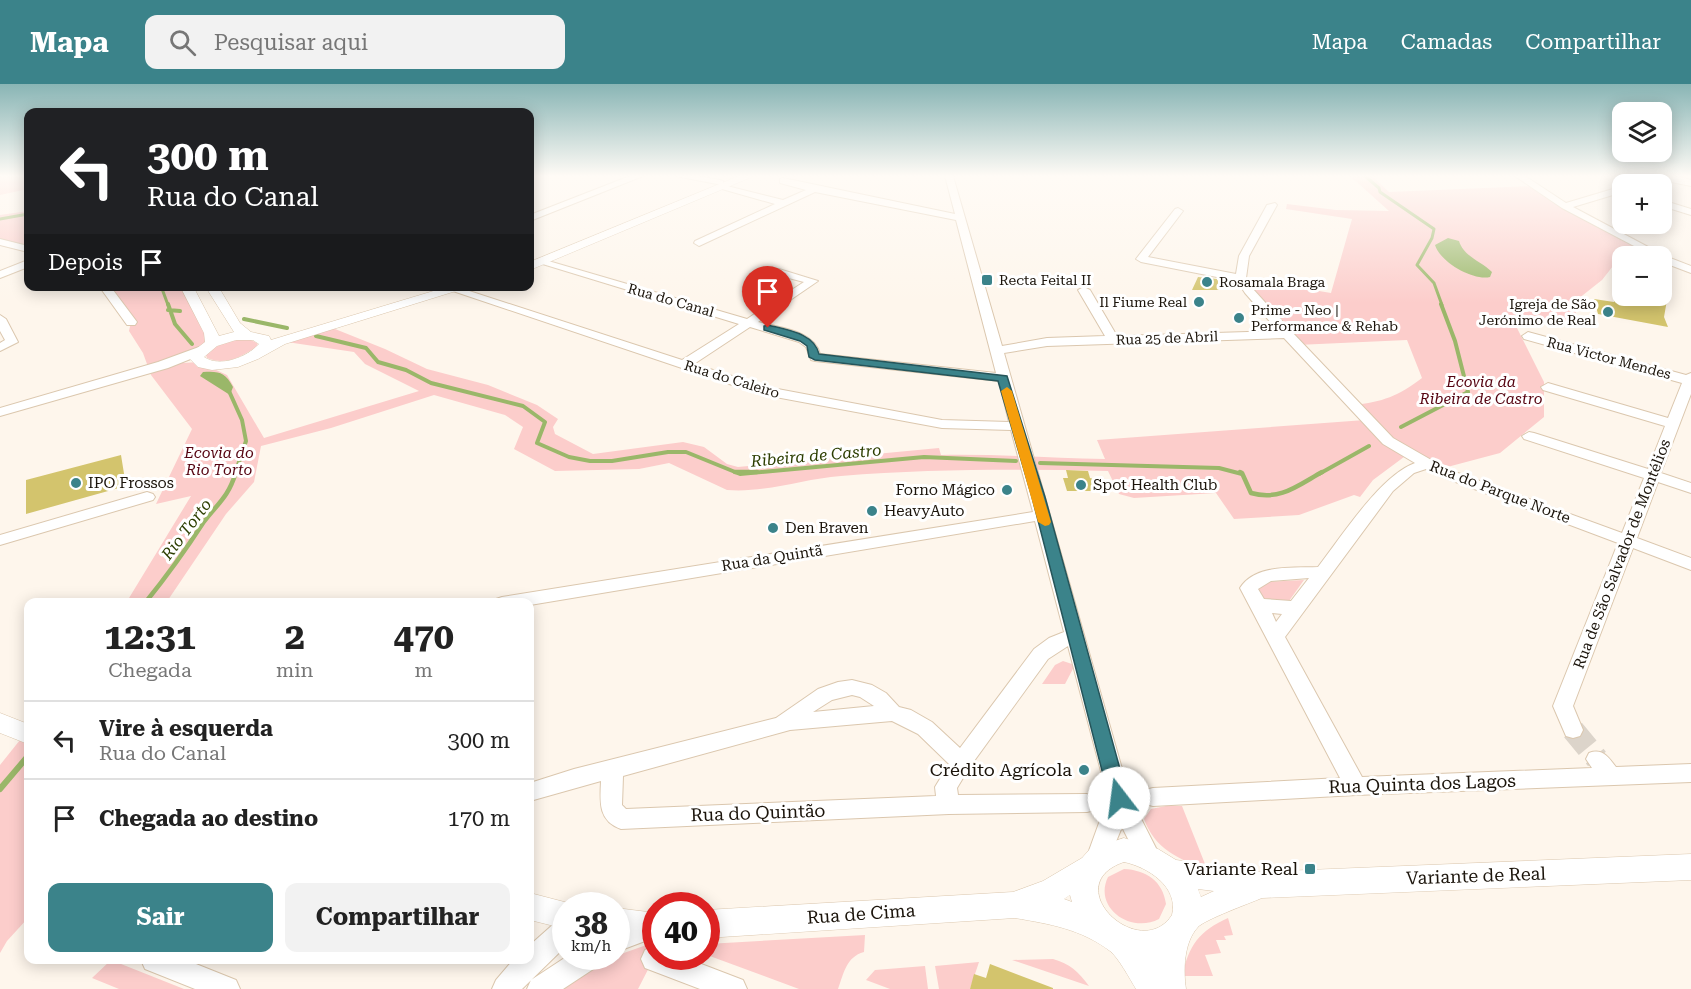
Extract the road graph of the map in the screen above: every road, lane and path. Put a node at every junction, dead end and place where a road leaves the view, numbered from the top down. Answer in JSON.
{"nodes":[{"id":1,"x":641,"y":218,"type":"edge"},
{"id":2,"x":752,"y":218,"type":"edge"},
{"id":3,"x":960,"y":218,"type":"edge"},
{"id":4,"x":1173,"y":218,"type":"edge"},
{"id":5,"x":1265,"y":218,"type":"edge"},
{"id":6,"x":1587,"y":218,"type":"edge"},
{"id":7,"x":0,"y":242,"type":"edge"},
{"id":8,"x":699,"y":243,"type":"dead end"},
{"id":9,"x":1637,"y":246,"type":"edge"},
{"id":10,"x":24,"y":248,"type":"edge"},
{"id":11,"x":534,"y":262,"type":"edge"},
{"id":12,"x":534,"y":262,"type":"edge"},
{"id":13,"x":1672,"y":262,"type":"edge"},
{"id":14,"x":24,"y":265,"type":"edge"},
{"id":15,"x":1691,"y":270,"type":"edge"},
{"id":16,"x":0,"y":275,"type":"edge"},
{"id":17,"x":1241,"y":278,"type":"junction"},
{"id":18,"x":1084,"y":290,"type":"dead end"},
{"id":19,"x":108,"y":291,"type":"edge"},
{"id":20,"x":189,"y":291,"type":"edge"},
{"id":21,"x":214,"y":291,"type":"edge"},
{"id":22,"x":446,"y":291,"type":"edge"},
{"id":23,"x":465,"y":291,"type":"edge"},
{"id":24,"x":791,"y":296,"type":"dead end"},
{"id":25,"x":0,"y":319,"type":"edge"},
{"id":26,"x":131,"y":322,"type":"dead end"},
{"id":27,"x":750,"y":323,"type":"junction"},
{"id":28,"x":992,"y":332,"type":"junction"},
{"id":29,"x":1287,"y":334,"type":"junction"},
{"id":30,"x":1528,"y":336,"type":"dead end"},
{"id":31,"x":257,"y":340,"type":"junction"},
{"id":32,"x":1113,"y":340,"type":"junction"},
{"id":33,"x":1047,"y":342,"type":"junction"},
{"id":34,"x":0,"y":347,"type":"edge"},
{"id":35,"x":204,"y":352,"type":"junction"},
{"id":36,"x":996,"y":352,"type":"junction"},
{"id":37,"x":685,"y":364,"type":"junction"},
{"id":38,"x":1003,"y":378,"type":"junction"},
{"id":39,"x":1691,"y":379,"type":"edge"},
{"id":40,"x":1548,"y":387,"type":"dead end"},
{"id":41,"x":0,"y":412,"type":"edge"},
{"id":42,"x":1672,"y":424,"type":"junction"},
{"id":43,"x":1018,"y":426,"type":"junction"},
{"id":44,"x":1529,"y":436,"type":"dead end"},
{"id":45,"x":1425,"y":464,"type":"junction"},
{"id":46,"x":1652,"y":476,"type":"junction"},
{"id":47,"x":1691,"y":488,"type":"edge"},
{"id":48,"x":147,"y":497,"type":"dead end"},
{"id":49,"x":1043,"y":514,"type":"junction"},
{"id":50,"x":0,"y":540,"type":"edge"},
{"id":51,"x":1629,"y":541,"type":"junction"},
{"id":52,"x":1691,"y":564,"type":"edge"},
{"id":53,"x":1323,"y":572,"type":"junction"},
{"id":54,"x":532,"y":598,"type":"edge"},
{"id":55,"x":1256,"y":604,"type":"junction"},
{"id":56,"x":1296,"y":607,"type":"junction"},
{"id":57,"x":1074,"y":636,"type":"junction"},
{"id":58,"x":1275,"y":638,"type":"junction"},
{"id":59,"x":892,"y":713,"type":"junction"},
{"id":60,"x":0,"y":723,"type":"edge"},
{"id":61,"x":781,"y":724,"type":"junction"},
{"id":62,"x":1573,"y":730,"type":"tunnel mouth"},
{"id":63,"x":24,"y":732,"type":"edge"},
{"id":64,"x":1596,"y":759,"type":"tunnel mouth"},
{"id":65,"x":961,"y":762,"type":"junction"},
{"id":66,"x":612,"y":770,"type":"junction"},
{"id":67,"x":1691,"y":773,"type":"edge"},
{"id":68,"x":1611,"y":777,"type":"junction"},
{"id":69,"x":1356,"y":786,"type":"junction"},
{"id":70,"x":534,"y":791,"type":"edge"},
{"id":71,"x":1153,"y":797,"type":"dead end"},
{"id":72,"x":1119,"y":798,"type":"junction"},
{"id":73,"x":1087,"y":803,"type":"dead end"},
{"id":74,"x":949,"y":805,"type":"junction"},
{"id":75,"x":1093,"y":864,"type":"junction"},
{"id":76,"x":1160,"y":865,"type":"junction"},
{"id":77,"x":1691,"y":867,"type":"edge"},
{"id":78,"x":1261,"y":885,"type":"junction"},
{"id":79,"x":1015,"y":904,"type":"junction"},
{"id":80,"x":534,"y":908,"type":"edge"},
{"id":81,"x":552,"y":912,"type":"edge"},
{"id":82,"x":720,"y":923,"type":"edge"},
{"id":83,"x":1181,"y":927,"type":"junction"},
{"id":84,"x":1111,"y":934,"type":"junction"},
{"id":85,"x":552,"y":941,"type":"edge"},
{"id":86,"x":534,"y":955,"type":"edge"},
{"id":87,"x":164,"y":964,"type":"edge"},
{"id":88,"x":524,"y":964,"type":"edge"},
{"id":89,"x":569,"y":970,"type":"edge"},
{"id":90,"x":683,"y":970,"type":"edge"},
{"id":91,"x":227,"y":989,"type":"edge"},
{"id":92,"x":505,"y":989,"type":"edge"},
{"id":93,"x":540,"y":989,"type":"edge"},
{"id":94,"x":734,"y":989,"type":"edge"},
{"id":95,"x":1154,"y":989,"type":"edge"},
{"id":96,"x":1170,"y":989,"type":"edge"}],
"edges":[{"from":1,"to":11,"type":"main road"},
{"from":2,"to":8,"type":"street"},
{"from":3,"to":28,"type":"street"},
{"from":4,"to":17,"type":"street"},
{"from":5,"to":17,"type":"street"},
{"from":6,"to":9,"type":"street"},
{"from":7,"to":10,"type":"street"},
{"from":12,"to":27,"type":"street","name":"Rua do Canal"},
{"from":13,"to":15,"type":"street"},
{"from":14,"to":16,"type":"street"},
{"from":17,"to":29,"type":"street","name":"Rua do Parque Norte"},
{"from":18,"to":32,"type":"street"},
{"from":19,"to":26,"type":"street"},
{"from":20,"to":35,"type":"main road"},
{"from":21,"to":31,"type":"main road"},
{"from":22,"to":31,"type":"main road"},
{"from":23,"to":37,"type":"street","name":"Rua do Caleiro"},
{"from":24,"to":27,"type":"street"},
{"from":25,"to":34,"type":"street"},
{"from":27,"to":37,"type":"street"},
{"from":27,"to":38,"type":"street","name":"Rua do Canal"},
{"from":28,"to":33,"type":"street","name":"Rua 25 de Abril"},
{"from":28,"to":36,"type":"street"},
{"from":29,"to":32,"type":"street","name":"Rua 25 de Abril"},
{"from":29,"to":45,"type":"street","name":"Rua do Parque Norte"},
{"from":30,"to":39,"type":"street","name":"Rua Victor Mendes"},
{"from":31,"to":35,"type":"main road"},
{"from":31,"to":35,"type":"main road"},
{"from":32,"to":33,"type":"street","name":"Rua 25 de Abril"},
{"from":33,"to":36,"type":"street","name":"Rua 25 de Abril"},
{"from":35,"to":41,"type":"street"},
{"from":36,"to":38,"type":"street"},
{"from":37,"to":43,"type":"street","name":"Rua do Caleiro"},
{"from":38,"to":43,"type":"street"},
{"from":39,"to":42,"type":"street","name":"Rua de São Salvador de Montélios"},
{"from":40,"to":42,"type":"street"},
{"from":42,"to":46,"type":"street","name":"Rua de São Salvador de Montélios"},
{"from":43,"to":49,"type":"street"},
{"from":44,"to":46,"type":"street"},
{"from":45,"to":51,"type":"street","name":"Rua do Parque Norte"},
{"from":45,"to":53,"type":"street"},
{"from":46,"to":47,"type":"street"},
{"from":46,"to":51,"type":"street","name":"Rua de São Salvador de Montélios"},
{"from":48,"to":50,"type":"street"},
{"from":49,"to":54,"type":"street","name":"Rua da Quintã"},
{"from":49,"to":57,"type":"street"},
{"from":51,"to":52,"type":"street","name":"Rua do Parque Norte"},
{"from":51,"to":62,"type":"street","name":"Rua de São Salvador de Montélios"},
{"from":53,"to":55,"type":"street"},
{"from":53,"to":56,"type":"street"},
{"from":55,"to":56,"type":"street"},
{"from":55,"to":58,"type":"street"},
{"from":56,"to":58,"type":"street"},
{"from":57,"to":65,"type":"street"},
{"from":57,"to":72,"type":"street"},
{"from":58,"to":69,"type":"street"},
{"from":59,"to":61,"type":"street"},
{"from":59,"to":61,"type":"street"},
{"from":59,"to":65,"type":"street"},
{"from":60,"to":63,"type":"main road"},
{"from":61,"to":66,"type":"street"},
{"from":64,"to":68,"type":"street"},
{"from":65,"to":74,"type":"street"},
{"from":66,"to":70,"type":"street"},
{"from":66,"to":74,"type":"street","name":"Rua do Quintão"},
{"from":67,"to":68,"type":"street","name":"Rua Quinta dos Lagos"},
{"from":68,"to":69,"type":"street","name":"Rua Quinta dos Lagos"},
{"from":69,"to":71,"type":"street","name":"Rua Quinta dos Lagos"},
{"from":72,"to":75,"type":"street"},
{"from":72,"to":76,"type":"street"},
{"from":73,"to":74,"type":"street","name":"Rua do Quintão"},
{"from":75,"to":76,"type":"main road"},
{"from":75,"to":79,"type":"main road","name":"Rua de Cima"},
{"from":75,"to":84,"type":"main road"},
{"from":76,"to":78,"type":"main road","name":"Variante de Real"},
{"from":76,"to":83,"type":"main road"},
{"from":77,"to":78,"type":"main road","name":"Variante de Real"},
{"from":78,"to":83,"type":"main road","name":"Variante de Real"},
{"from":79,"to":82,"type":"main road","name":"Rua de Cima"},
{"from":79,"to":84,"type":"main road","name":"Rua de Cima"},
{"from":80,"to":81,"type":"main road"},
{"from":83,"to":84,"type":"main road"},
{"from":83,"to":96,"type":"main road"},
{"from":84,"to":95,"type":"main road"},
{"from":85,"to":86,"type":"street"},
{"from":87,"to":91,"type":"street"},
{"from":88,"to":92,"type":"street"},
{"from":89,"to":93,"type":"street"},
{"from":90,"to":94,"type":"street"}]}
